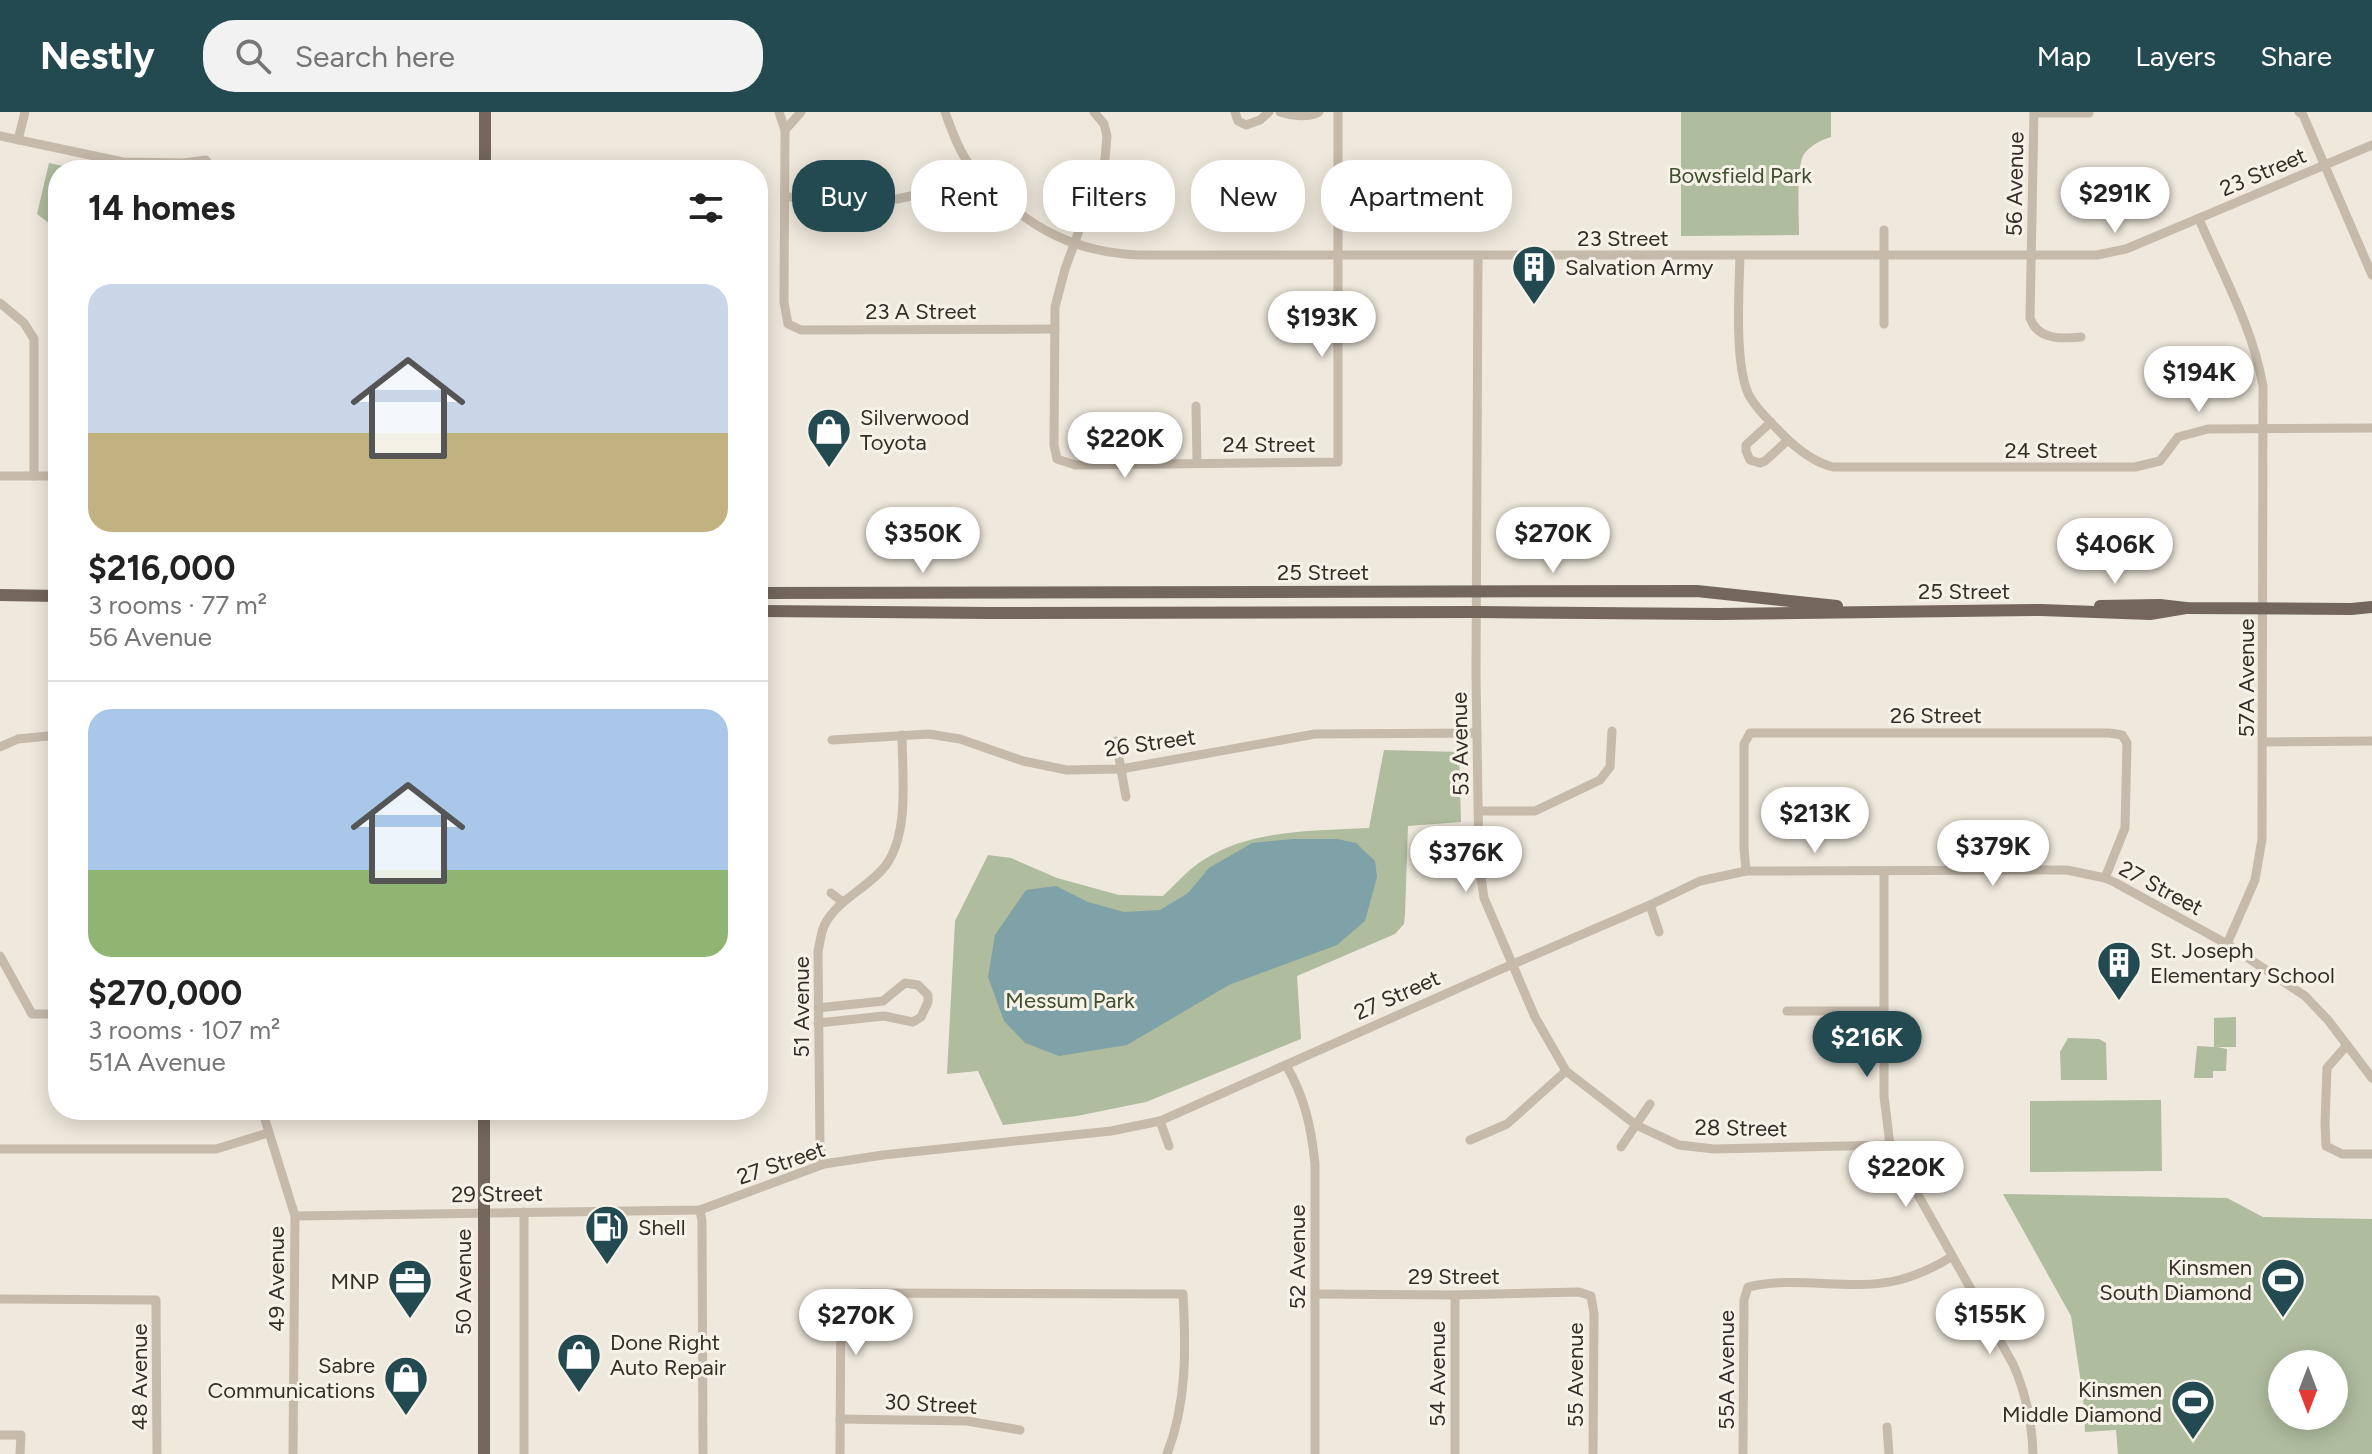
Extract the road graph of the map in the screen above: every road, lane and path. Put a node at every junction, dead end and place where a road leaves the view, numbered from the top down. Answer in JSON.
{"nodes":[{"id":1,"x":25,"y":112,"type":"edge"},
{"id":2,"x":485,"y":112,"type":"edge"},
{"id":3,"x":779,"y":112,"type":"edge"},
{"id":4,"x":801,"y":112,"type":"edge"},
{"id":5,"x":945,"y":112,"type":"edge"},
{"id":6,"x":1094,"y":112,"type":"edge"},
{"id":7,"x":1235,"y":112,"type":"edge"},
{"id":8,"x":1270,"y":112,"type":"edge"},
{"id":9,"x":1280,"y":112,"type":"edge"},
{"id":10,"x":1319,"y":112,"type":"edge"},
{"id":11,"x":1338,"y":112,"type":"edge"},
{"id":12,"x":2034,"y":112,"type":"edge"},
{"id":13,"x":2299,"y":112,"type":"edge"},
{"id":14,"x":2089,"y":113,"type":"edge"},
{"id":15,"x":785,"y":130,"type":"junction"},
{"id":16,"x":0,"y":136,"type":"edge"},
{"id":17,"x":18,"y":140,"type":"junction"},
{"id":18,"x":2372,"y":145,"type":"edge"},
{"id":19,"x":113,"y":160,"type":"edge"},
{"id":20,"x":485,"y":160,"type":"edge"},
{"id":21,"x":967,"y":160,"type":"edge"},
{"id":22,"x":2325,"y":165,"type":"junction"},
{"id":23,"x":911,"y":196,"type":"edge"},
{"id":24,"x":785,"y":197,"type":"junction"},
{"id":25,"x":2199,"y":219,"type":"junction"},
{"id":26,"x":1027,"y":220,"type":"edge"},
{"id":27,"x":1884,"y":230,"type":"dead end"},
{"id":28,"x":1074,"y":243,"type":"junction"},
{"id":29,"x":1338,"y":255,"type":"junction"},
{"id":30,"x":1884,"y":255,"type":"junction"},
{"id":31,"x":1478,"y":256,"type":"junction"},
{"id":32,"x":1740,"y":256,"type":"junction"},
{"id":33,"x":2031,"y":256,"type":"junction"},
{"id":34,"x":2372,"y":275,"type":"edge"},
{"id":35,"x":0,"y":303,"type":"edge"},
{"id":36,"x":1884,"y":324,"type":"dead end"},
{"id":37,"x":1055,"y":329,"type":"junction"},
{"id":38,"x":2081,"y":337,"type":"dead end"},
{"id":39,"x":1196,"y":406,"type":"dead end"},
{"id":40,"x":1771,"y":422,"type":"junction"},
{"id":41,"x":2372,"y":428,"type":"edge"},
{"id":42,"x":2264,"y":429,"type":"junction"},
{"id":43,"x":1788,"y":440,"type":"junction"},
{"id":44,"x":1197,"y":462,"type":"junction"},
{"id":45,"x":0,"y":476,"type":"edge"},
{"id":46,"x":34,"y":476,"type":"junction"},
{"id":47,"x":48,"y":476,"type":"edge"},
{"id":48,"x":1476,"y":592,"type":"junction"},
{"id":49,"x":768,"y":593,"type":"edge"},
{"id":50,"x":0,"y":595,"type":"edge"},
{"id":51,"x":48,"y":596,"type":"edge"},
{"id":52,"x":2264,"y":609,"type":"junction"},
{"id":53,"x":2372,"y":609,"type":"edge"},
{"id":54,"x":768,"y":611,"type":"edge"},
{"id":55,"x":1888,"y":611,"type":"junction"},
{"id":56,"x":1477,"y":612,"type":"junction"},
{"id":57,"x":1612,"y":731,"type":"dead end"},
{"id":58,"x":1477,"y":733,"type":"junction"},
{"id":59,"x":902,"y":735,"type":"junction"},
{"id":60,"x":48,"y":736,"type":"edge"},
{"id":61,"x":832,"y":740,"type":"dead end"},
{"id":62,"x":1116,"y":741,"type":"dead end"},
{"id":63,"x":2372,"y":741,"type":"edge"},
{"id":64,"x":2263,"y":742,"type":"junction"},
{"id":65,"x":0,"y":747,"type":"edge"},
{"id":66,"x":1121,"y":769,"type":"junction"},
{"id":67,"x":1126,"y":797,"type":"dead end"},
{"id":68,"x":1479,"y":811,"type":"junction"},
{"id":69,"x":1746,"y":871,"type":"junction"},
{"id":70,"x":1884,"y":872,"type":"junction"},
{"id":71,"x":2105,"y":878,"type":"junction"},
{"id":72,"x":831,"y":893,"type":"dead end"},
{"id":73,"x":843,"y":902,"type":"junction"},
{"id":74,"x":1650,"y":905,"type":"junction"},
{"id":75,"x":1659,"y":932,"type":"dead end"},
{"id":76,"x":2227,"y":944,"type":"junction"},
{"id":77,"x":0,"y":956,"type":"edge"},
{"id":78,"x":1512,"y":964,"type":"junction"},
{"id":79,"x":883,"y":1001,"type":"junction"},
{"id":80,"x":850,"y":1006,"type":"junction"},
{"id":81,"x":818,"y":1008,"type":"junction"},
{"id":82,"x":1787,"y":1011,"type":"dead end"},
{"id":83,"x":1883,"y":1011,"type":"junction"},
{"id":84,"x":48,"y":1014,"type":"edge"},
{"id":85,"x":884,"y":1016,"type":"junction"},
{"id":86,"x":852,"y":1021,"type":"junction"},
{"id":87,"x":818,"y":1023,"type":"junction"},
{"id":88,"x":2347,"y":1045,"type":"junction"},
{"id":89,"x":1286,"y":1065,"type":"junction"},
{"id":90,"x":1566,"y":1071,"type":"junction"},
{"id":91,"x":2372,"y":1078,"type":"edge"},
{"id":92,"x":1650,"y":1104,"type":"dead end"},
{"id":93,"x":265,"y":1120,"type":"edge"},
{"id":94,"x":484,"y":1120,"type":"edge"},
{"id":95,"x":1160,"y":1121,"type":"junction"},
{"id":96,"x":1636,"y":1125,"type":"junction"},
{"id":97,"x":268,"y":1133,"type":"junction"},
{"id":98,"x":1470,"y":1140,"type":"dead end"},
{"id":99,"x":1890,"y":1145,"type":"junction"},
{"id":100,"x":1169,"y":1146,"type":"dead end"},
{"id":101,"x":1621,"y":1147,"type":"dead end"},
{"id":102,"x":0,"y":1149,"type":"edge"},
{"id":103,"x":2372,"y":1154,"type":"edge"},
{"id":104,"x":824,"y":1164,"type":"junction"},
{"id":105,"x":700,"y":1210,"type":"junction"},
{"id":106,"x":483,"y":1212,"type":"junction"},
{"id":107,"x":524,"y":1212,"type":"junction"},
{"id":108,"x":295,"y":1216,"type":"junction"},
{"id":109,"x":1951,"y":1257,"type":"junction"},
{"id":110,"x":1316,"y":1294,"type":"junction"},
{"id":111,"x":1455,"y":1295,"type":"junction"},
{"id":112,"x":1591,"y":1296,"type":"joint"},
{"id":113,"x":0,"y":1299,"type":"edge"},
{"id":114,"x":840,"y":1419,"type":"junction"},
{"id":115,"x":1887,"y":1427,"type":"dead end"},
{"id":116,"x":1020,"y":1430,"type":"dead end"},
{"id":117,"x":0,"y":1435,"type":"edge"},
{"id":118,"x":20,"y":1454,"type":"edge"},
{"id":119,"x":157,"y":1454,"type":"edge"},
{"id":120,"x":293,"y":1454,"type":"edge"},
{"id":121,"x":484,"y":1454,"type":"edge"},
{"id":122,"x":524,"y":1454,"type":"edge"},
{"id":123,"x":703,"y":1454,"type":"edge"},
{"id":124,"x":840,"y":1454,"type":"edge"},
{"id":125,"x":1167,"y":1454,"type":"edge"},
{"id":126,"x":1315,"y":1454,"type":"edge"},
{"id":127,"x":1455,"y":1454,"type":"edge"},
{"id":128,"x":1593,"y":1454,"type":"edge"},
{"id":129,"x":1743,"y":1454,"type":"edge"},
{"id":130,"x":1889,"y":1454,"type":"edge"},
{"id":131,"x":2033,"y":1454,"type":"edge"}],
"edges":[{"from":1,"to":17,"type":"street"},
{"from":2,"to":20,"type":"main road"},
{"from":3,"to":15,"type":"street"},
{"from":4,"to":15,"type":"street"},
{"from":5,"to":21,"type":"street"},
{"from":6,"to":28,"type":"street"},
{"from":7,"to":8,"type":"street"},
{"from":9,"to":10,"type":"street"},
{"from":11,"to":29,"type":"street"},
{"from":12,"to":14,"type":"street"},
{"from":12,"to":33,"type":"street","name":"56 Avenue"},
{"from":13,"to":22,"type":"street"},
{"from":15,"to":24,"type":"street"},
{"from":16,"to":17,"type":"street"},
{"from":17,"to":19,"type":"street"},
{"from":18,"to":22,"type":"street","name":"23 Street"},
{"from":22,"to":25,"type":"street","name":"23 Street"},
{"from":22,"to":34,"type":"street"},
{"from":23,"to":24,"type":"street"},
{"from":24,"to":37,"type":"street","name":"23 A Street"},
{"from":25,"to":33,"type":"street","name":"23 Street"},
{"from":25,"to":42,"type":"street","name":"57A Avenue"},
{"from":26,"to":28,"type":"street"},
{"from":27,"to":30,"type":"street"},
{"from":28,"to":29,"type":"street","name":"23 Street"},
{"from":28,"to":37,"type":"street"},
{"from":29,"to":31,"type":"street","name":"23 Street"},
{"from":29,"to":44,"type":"street","name":"24 Street"},
{"from":30,"to":32,"type":"street","name":"23 Street"},
{"from":30,"to":33,"type":"street","name":"23 Street"},
{"from":30,"to":36,"type":"street"},
{"from":31,"to":32,"type":"street","name":"23 Street"},
{"from":31,"to":48,"type":"street","name":"53 Avenue"},
{"from":32,"to":40,"type":"street"},
{"from":33,"to":38,"type":"street","name":"56 Avenue"},
{"from":35,"to":46,"type":"street"},
{"from":37,"to":44,"type":"street","name":"24 Street"},
{"from":39,"to":44,"type":"street"},
{"from":40,"to":43,"type":"street"},
{"from":40,"to":43,"type":"street"},
{"from":41,"to":42,"type":"street","name":"24 Street"},
{"from":42,"to":43,"type":"street","name":"24 Street"},
{"from":42,"to":52,"type":"street","name":"57A Avenue"},
{"from":45,"to":46,"type":"street"},
{"from":46,"to":47,"type":"street"},
{"from":48,"to":49,"type":"main road","name":"25 Street"},
{"from":48,"to":55,"type":"main road","name":"25 Street"},
{"from":48,"to":56,"type":"street","name":"53 Avenue"},
{"from":50,"to":51,"type":"main road"},
{"from":52,"to":53,"type":"main road","name":"25 Street"},
{"from":52,"to":55,"type":"main road","name":"25 Street"},
{"from":52,"to":64,"type":"street","name":"57A Avenue"},
{"from":54,"to":56,"type":"main road","name":"25 Street"},
{"from":55,"to":56,"type":"main road","name":"25 Street"},
{"from":56,"to":58,"type":"street","name":"53 Avenue"},
{"from":57,"to":68,"type":"street"},
{"from":58,"to":66,"type":"street","name":"26 Street"},
{"from":58,"to":68,"type":"street","name":"53 Avenue"},
{"from":59,"to":61,"type":"street","name":"26 Street"},
{"from":59,"to":66,"type":"street","name":"26 Street"},
{"from":59,"to":73,"type":"street","name":"51 Avenue"},
{"from":60,"to":65,"type":"street"},
{"from":62,"to":66,"type":"street"},
{"from":63,"to":64,"type":"street"},
{"from":64,"to":76,"type":"street","name":"57A Avenue"},
{"from":66,"to":67,"type":"street"},
{"from":68,"to":78,"type":"street","name":"53 Avenue"},
{"from":69,"to":70,"type":"street","name":"27 Street"},
{"from":69,"to":71,"type":"street","name":"26 Street"},
{"from":69,"to":74,"type":"street","name":"27 Street"},
{"from":70,"to":71,"type":"street","name":"27 Street"},
{"from":70,"to":83,"type":"street"},
{"from":71,"to":76,"type":"street","name":"27 Street"},
{"from":72,"to":73,"type":"street"},
{"from":73,"to":81,"type":"street","name":"51 Avenue"},
{"from":74,"to":75,"type":"street"},
{"from":74,"to":78,"type":"street","name":"27 Street"},
{"from":76,"to":88,"type":"street"},
{"from":77,"to":84,"type":"street"},
{"from":78,"to":89,"type":"street","name":"27 Street"},
{"from":78,"to":90,"type":"street","name":"53 Avenue"},
{"from":79,"to":80,"type":"street"},
{"from":79,"to":85,"type":"street"},
{"from":79,"to":85,"type":"street"},
{"from":80,"to":81,"type":"street"},
{"from":80,"to":86,"type":"street"},
{"from":81,"to":87,"type":"street","name":"51 Avenue"},
{"from":82,"to":83,"type":"street"},
{"from":83,"to":99,"type":"street"},
{"from":85,"to":86,"type":"street"},
{"from":86,"to":87,"type":"street"},
{"from":87,"to":104,"type":"street","name":"51 Avenue"},
{"from":88,"to":91,"type":"street"},
{"from":88,"to":103,"type":"street"},
{"from":89,"to":95,"type":"street","name":"27 Street"},
{"from":89,"to":110,"type":"street","name":"52 Avenue"},
{"from":90,"to":96,"type":"street","name":"28 Street"},
{"from":90,"to":98,"type":"street"},
{"from":92,"to":96,"type":"street"},
{"from":93,"to":97,"type":"street","name":"49 Avenue"},
{"from":94,"to":106,"type":"main road","name":"50 Avenue"},
{"from":95,"to":100,"type":"street"},
{"from":95,"to":104,"type":"street","name":"27 Street"},
{"from":96,"to":99,"type":"street","name":"28 Street"},
{"from":96,"to":101,"type":"street"},
{"from":97,"to":102,"type":"street"},
{"from":97,"to":108,"type":"street","name":"49 Avenue"},
{"from":99,"to":109,"type":"street"},
{"from":104,"to":105,"type":"street","name":"27 Street"},
{"from":105,"to":107,"type":"street","name":"29 Street"},
{"from":105,"to":123,"type":"street"},
{"from":106,"to":107,"type":"street","name":"29 Street"},
{"from":106,"to":108,"type":"street","name":"29 Street"},
{"from":106,"to":121,"type":"main road","name":"50 Avenue"},
{"from":107,"to":122,"type":"street"},
{"from":108,"to":120,"type":"street","name":"49 Avenue"},
{"from":109,"to":129,"type":"street","name":"55A Avenue"},
{"from":109,"to":131,"type":"street"},
{"from":110,"to":111,"type":"street","name":"29 Street"},
{"from":110,"to":126,"type":"street","name":"52 Avenue"},
{"from":111,"to":112,"type":"street","name":"29 Street"},
{"from":111,"to":127,"type":"street","name":"54 Avenue"},
{"from":112,"to":128,"type":"street","name":"55 Avenue"},
{"from":113,"to":119,"type":"street","name":"48 Avenue"},
{"from":114,"to":116,"type":"street","name":"30 Street"},
{"from":114,"to":124,"type":"street"},
{"from":114,"to":125,"type":"street"},
{"from":115,"to":130,"type":"street"},
{"from":117,"to":118,"type":"street"}]}
